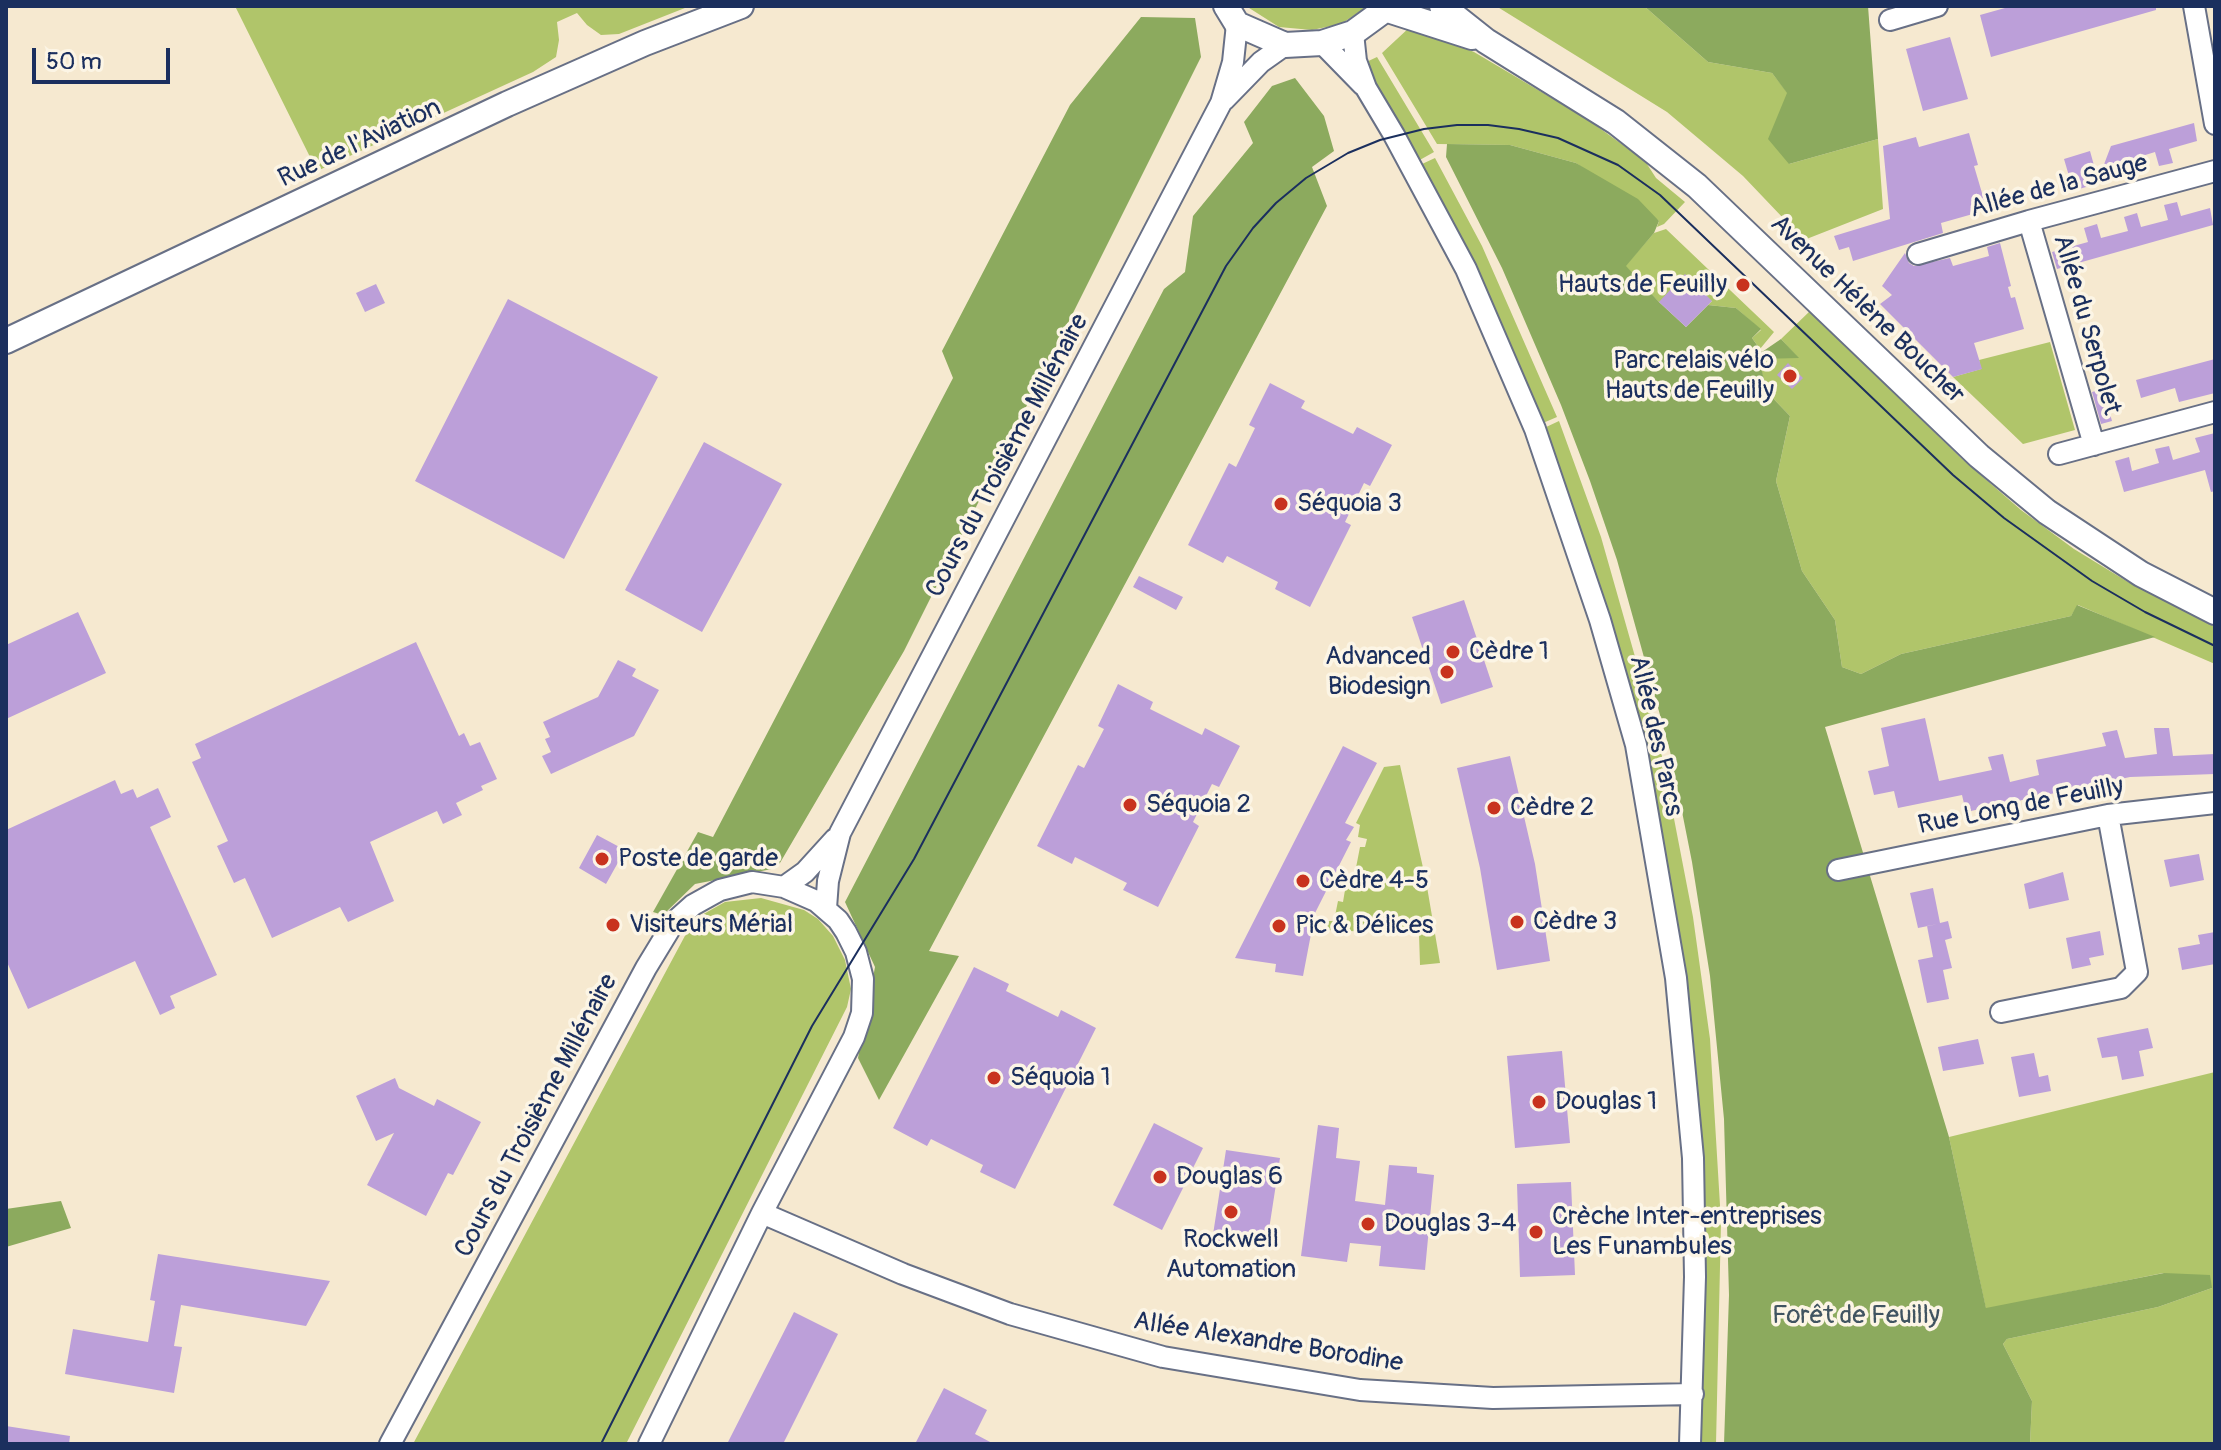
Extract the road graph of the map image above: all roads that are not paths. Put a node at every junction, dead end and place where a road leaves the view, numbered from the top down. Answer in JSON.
{"nodes":[{"id":1,"x":741,"y":6,"type":"edge"},
{"id":2,"x":1442,"y":6,"type":"edge"},
{"id":3,"x":1937,"y":6,"type":"edge"},
{"id":4,"x":2194,"y":6,"type":"edge"},
{"id":5,"x":1389,"y":8,"type":"edge"},
{"id":6,"x":1232,"y":15,"type":"edge"},
{"id":7,"x":1890,"y":20,"type":"dead end"},
{"id":8,"x":1353,"y":33,"type":"junction"},
{"id":9,"x":1486,"y":41,"type":"junction"},
{"id":10,"x":1322,"y":43,"type":"junction"},
{"id":11,"x":1285,"y":45,"type":"junction"},
{"id":12,"x":1366,"y":88,"type":"junction"},
{"id":13,"x":1221,"y":103,"type":"junction"},
{"id":14,"x":2215,"y":124,"type":"edge"},
{"id":15,"x":2215,"y":171,"type":"edge"},
{"id":16,"x":2029,"y":221,"type":"junction"},
{"id":17,"x":1918,"y":254,"type":"dead end"},
{"id":18,"x":6,"y":341,"type":"edge"},
{"id":19,"x":2215,"y":412,"type":"edge"},
{"id":20,"x":2094,"y":445,"type":"junction"},
{"id":21,"x":2059,"y":454,"type":"dead end"},
{"id":22,"x":2215,"y":612,"type":"edge"},
{"id":23,"x":2215,"y":803,"type":"edge"},
{"id":24,"x":2108,"y":815,"type":"junction"},
{"id":25,"x":840,"y":833,"type":"junction"},
{"id":26,"x":1838,"y":870,"type":"dead end"},
{"id":27,"x":784,"y":887,"type":"junction"},
{"id":28,"x":826,"y":908,"type":"junction"},
{"id":29,"x":2001,"y":1012,"type":"dead end"},
{"id":30,"x":762,"y":1213,"type":"junction"},
{"id":31,"x":1693,"y":1394,"type":"junction"},
{"id":32,"x":390,"y":1444,"type":"edge"},
{"id":33,"x":649,"y":1444,"type":"edge"},
{"id":34,"x":1690,"y":1444,"type":"edge"}],
"edges":[{"from":1,"to":18,"type":"street","name":"Rue de l'Aviation"},
{"from":2,"to":9,"type":"street","name":"Avenue Hélène Boucher"},
{"from":3,"to":7,"type":"street"},
{"from":4,"to":14,"type":"street"},
{"from":5,"to":8,"type":"street"},
{"from":5,"to":9,"type":"street","name":"Avenue Hélène Boucher"},
{"from":6,"to":11,"type":"street"},
{"from":6,"to":13,"type":"street","name":"Cours du Troisième Millénaire"},
{"from":8,"to":10,"type":"street"},
{"from":8,"to":12,"type":"street","name":"Allée des Parcs"},
{"from":9,"to":22,"type":"street","name":"Avenue Hélène Boucher"},
{"from":10,"to":11,"type":"street"},
{"from":10,"to":12,"type":"street","name":"Allée des Parcs"},
{"from":11,"to":13,"type":"street","name":"Cours du Troisième Millénaire"},
{"from":12,"to":31,"type":"street","name":"Allée des Parcs"},
{"from":13,"to":25,"type":"street","name":"Cours du Troisième Millénaire"},
{"from":15,"to":16,"type":"street","name":"Allée de la Sauge"},
{"from":16,"to":17,"type":"street","name":"Allée de la Sauge"},
{"from":16,"to":20,"type":"street","name":"Allée du Serpolet"},
{"from":19,"to":20,"type":"street"},
{"from":20,"to":21,"type":"street"},
{"from":23,"to":24,"type":"street","name":"Rue Long de Feuilly"},
{"from":24,"to":26,"type":"street","name":"Rue Long de Feuilly"},
{"from":24,"to":29,"type":"street"},
{"from":25,"to":27,"type":"street","name":"Cours du Troisième Millénaire"},
{"from":25,"to":28,"type":"street","name":"Cours du Troisième Millénaire"},
{"from":27,"to":28,"type":"street","name":"Cours du Troisième Millénaire"},
{"from":27,"to":32,"type":"street","name":"Cours du Troisième Millénaire"},
{"from":28,"to":30,"type":"street","name":"Cours du Troisième Millénaire"},
{"from":30,"to":31,"type":"street","name":"Allée Alexandre Borodine"},
{"from":30,"to":33,"type":"street","name":"Cours du Troisième Millénaire"},
{"from":31,"to":34,"type":"street","name":"Allée des Parcs"}]}
